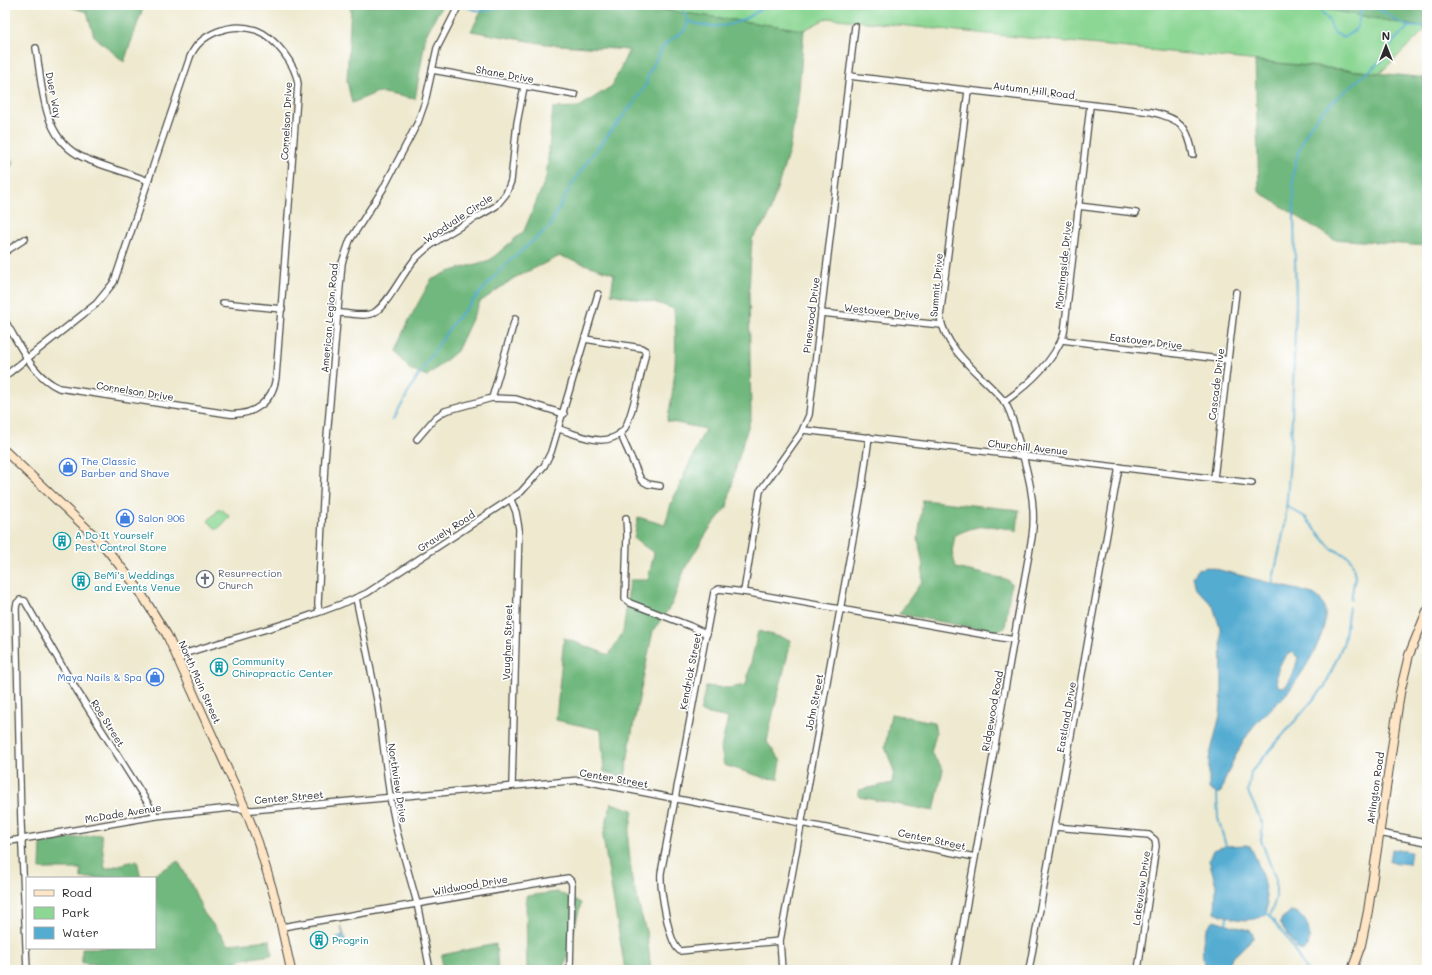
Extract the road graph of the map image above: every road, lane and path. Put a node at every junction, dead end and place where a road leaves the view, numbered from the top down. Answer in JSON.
{"nodes":[{"id":1,"x":457,"y":8,"type":"edge"},
{"id":2,"x":855,"y":26,"type":"dead end"},
{"id":3,"x":36,"y":48,"type":"dead end"},
{"id":4,"x":432,"y":70,"type":"junction"},
{"id":5,"x":849,"y":76,"type":"junction"},
{"id":6,"x":524,"y":87,"type":"junction"},
{"id":7,"x":968,"y":91,"type":"junction"},
{"id":8,"x":575,"y":95,"type":"dead end"},
{"id":9,"x":1090,"y":106,"type":"junction"},
{"id":10,"x":1193,"y":155,"type":"dead end"},
{"id":11,"x":148,"y":181,"type":"junction"},
{"id":12,"x":1078,"y":206,"type":"junction"},
{"id":13,"x":1136,"y":213,"type":"dead end"},
{"id":14,"x":25,"y":239,"type":"dead end"},
{"id":15,"x":5,"y":252,"type":"edge"},
{"id":16,"x":1236,"y":292,"type":"dead end"},
{"id":17,"x":598,"y":294,"type":"dead end"},
{"id":18,"x":223,"y":303,"type":"dead end"},
{"id":19,"x":282,"y":309,"type":"junction"},
{"id":20,"x":338,"y":313,"type":"junction"},
{"id":21,"x":821,"y":313,"type":"junction"},
{"id":22,"x":514,"y":319,"type":"dead end"},
{"id":23,"x":5,"y":321,"type":"edge"},
{"id":24,"x":942,"y":325,"type":"junction"},
{"id":25,"x":585,"y":339,"type":"junction"},
{"id":26,"x":1062,"y":340,"type":"junction"},
{"id":27,"x":28,"y":358,"type":"junction"},
{"id":28,"x":1228,"y":360,"type":"junction"},
{"id":29,"x":5,"y":376,"type":"edge"},
{"id":30,"x":492,"y":398,"type":"junction"},
{"id":31,"x":1004,"y":402,"type":"junction"},
{"id":32,"x":564,"y":414,"type":"junction"},
{"id":33,"x":559,"y":429,"type":"junction"},
{"id":34,"x":803,"y":430,"type":"junction"},
{"id":35,"x":620,"y":433,"type":"junction"},
{"id":36,"x":869,"y":437,"type":"junction"},
{"id":37,"x":417,"y":439,"type":"dead end"},
{"id":38,"x":5,"y":451,"type":"edge"},
{"id":39,"x":1023,"y":456,"type":"junction"},
{"id":40,"x":1119,"y":466,"type":"junction"},
{"id":41,"x":1214,"y":478,"type":"junction"},
{"id":42,"x":1252,"y":483,"type":"dead end"},
{"id":43,"x":660,"y":486,"type":"dead end"},
{"id":44,"x":511,"y":500,"type":"junction"},
{"id":45,"x":626,"y":518,"type":"dead end"},
{"id":46,"x":744,"y":592,"type":"junction"},
{"id":47,"x":356,"y":598,"type":"junction"},
{"id":48,"x":841,"y":609,"type":"junction"},
{"id":49,"x":1427,"y":611,"type":"edge"},
{"id":50,"x":319,"y":612,"type":"junction"},
{"id":51,"x":707,"y":634,"type":"junction"},
{"id":52,"x":1014,"y":640,"type":"junction"},
{"id":53,"x":177,"y":656,"type":"junction"},
{"id":54,"x":512,"y":785,"type":"junction"},
{"id":55,"x":390,"y":797,"type":"junction"},
{"id":56,"x":676,"y":799,"type":"junction"},
{"id":57,"x":245,"y":808,"type":"junction"},
{"id":58,"x":156,"y":816,"type":"junction"},
{"id":59,"x":801,"y":823,"type":"junction"},
{"id":60,"x":1055,"y":827,"type":"junction"},
{"id":61,"x":1379,"y":833,"type":"junction"},
{"id":62,"x":22,"y":839,"type":"junction"},
{"id":63,"x":5,"y":842,"type":"edge"},
{"id":64,"x":1427,"y":842,"type":"edge"},
{"id":65,"x":975,"y":857,"type":"junction"},
{"id":66,"x":417,"y":903,"type":"junction"},
{"id":67,"x":282,"y":927,"type":"junction"},
{"id":68,"x":780,"y":941,"type":"junction"},
{"id":69,"x":26,"y":944,"type":"edge"},
{"id":70,"x":26,"y":949,"type":"edge"},
{"id":71,"x":27,"y":970,"type":"edge"},
{"id":72,"x":291,"y":970,"type":"edge"},
{"id":73,"x":430,"y":970,"type":"edge"},
{"id":74,"x":570,"y":970,"type":"edge"},
{"id":75,"x":782,"y":970,"type":"edge"},
{"id":76,"x":955,"y":970,"type":"edge"},
{"id":77,"x":1029,"y":970,"type":"edge"},
{"id":78,"x":1138,"y":970,"type":"edge"},
{"id":79,"x":1352,"y":970,"type":"edge"}],
"edges":[{"from":1,"to":4,"type":"street","name":"American Legion Road"},
{"from":2,"to":5,"type":"street","name":"Pinewood Drive"},
{"from":3,"to":11,"type":"street","name":"Duer Way"},
{"from":4,"to":6,"type":"street","name":"Shane Drive"},
{"from":4,"to":20,"type":"street","name":"American Legion Road"},
{"from":5,"to":7,"type":"street","name":"Autumn Hill Road"},
{"from":5,"to":21,"type":"street","name":"Pinewood Drive"},
{"from":6,"to":8,"type":"street","name":"Shane Drive"},
{"from":6,"to":20,"type":"street","name":"Woodvale Circle"},
{"from":7,"to":9,"type":"street","name":"Autumn Hill Road"},
{"from":7,"to":24,"type":"street","name":"Summit Drive"},
{"from":9,"to":10,"type":"street","name":"Autumn Hill Road"},
{"from":9,"to":12,"type":"street","name":"Morningside Drive"},
{"from":11,"to":19,"type":"street","name":"Cornelson Drive"},
{"from":11,"to":27,"type":"street","name":"Cornelson Drive"},
{"from":12,"to":13,"type":"street"},
{"from":12,"to":26,"type":"street","name":"Morningside Drive"},
{"from":14,"to":15,"type":"street"},
{"from":16,"to":28,"type":"street","name":"Cascade Drive"},
{"from":17,"to":25,"type":"street","name":"Gravely Road"},
{"from":18,"to":19,"type":"street"},
{"from":19,"to":27,"type":"street","name":"Cornelson Drive"},
{"from":20,"to":50,"type":"street","name":"American Legion Road"},
{"from":21,"to":24,"type":"street","name":"Westover Drive"},
{"from":21,"to":34,"type":"street","name":"Pinewood Drive"},
{"from":22,"to":30,"type":"street"},
{"from":23,"to":27,"type":"street"},
{"from":24,"to":31,"type":"street","name":"Summit Drive"},
{"from":25,"to":32,"type":"street","name":"Gravely Road"},
{"from":25,"to":35,"type":"street"},
{"from":26,"to":28,"type":"street","name":"Eastover Drive"},
{"from":26,"to":31,"type":"street","name":"Morningside Drive"},
{"from":27,"to":29,"type":"street","name":"Cornelson Drive"},
{"from":28,"to":41,"type":"street","name":"Cascade Drive"},
{"from":30,"to":32,"type":"street"},
{"from":30,"to":37,"type":"street"},
{"from":31,"to":39,"type":"street","name":"Summit Drive"},
{"from":32,"to":33,"type":"street","name":"Gravely Road"},
{"from":33,"to":35,"type":"street"},
{"from":33,"to":44,"type":"street","name":"Gravely Road"},
{"from":34,"to":36,"type":"street","name":"Churchill Avenue"},
{"from":34,"to":46,"type":"street","name":"Pinewood Drive"},
{"from":35,"to":43,"type":"street"},
{"from":36,"to":39,"type":"street","name":"Churchill Avenue"},
{"from":36,"to":48,"type":"street","name":"John Street"},
{"from":38,"to":53,"type":"main road","name":"North Main Street"},
{"from":39,"to":40,"type":"street","name":"Churchill Avenue"},
{"from":39,"to":52,"type":"street","name":"Ridgewood Road"},
{"from":40,"to":41,"type":"street","name":"Churchill Avenue"},
{"from":40,"to":60,"type":"street","name":"Eastland Drive"},
{"from":41,"to":42,"type":"street","name":"Churchill Avenue"},
{"from":44,"to":47,"type":"street","name":"Gravely Road"},
{"from":44,"to":54,"type":"street","name":"Vaughan Street"},
{"from":45,"to":51,"type":"street"},
{"from":46,"to":48,"type":"street","name":"Kendrick Street"},
{"from":46,"to":51,"type":"street","name":"Kendrick Street"},
{"from":47,"to":50,"type":"street","name":"Gravely Road"},
{"from":47,"to":55,"type":"street","name":"Northview Drive"},
{"from":48,"to":52,"type":"street","name":"Kendrick Street"},
{"from":48,"to":59,"type":"street","name":"John Street"},
{"from":49,"to":61,"type":"main road","name":"Arlington Road"},
{"from":50,"to":53,"type":"street","name":"Gravely Road"},
{"from":51,"to":56,"type":"street","name":"Kendrick Street"},
{"from":52,"to":65,"type":"street","name":"Ridgewood Road"},
{"from":53,"to":57,"type":"main road","name":"North Main Street"},
{"from":54,"to":55,"type":"street","name":"Center Street"},
{"from":54,"to":56,"type":"street","name":"Center Street"},
{"from":55,"to":57,"type":"street","name":"Center Street"},
{"from":55,"to":66,"type":"street","name":"Northview Drive"},
{"from":56,"to":59,"type":"street","name":"Center Street"},
{"from":56,"to":68,"type":"street","name":"Kendrick Street"},
{"from":57,"to":58,"type":"street","name":"McDade Avenue"},
{"from":57,"to":67,"type":"main road","name":"North Main Street"},
{"from":58,"to":62,"type":"street","name":"McDade Avenue"},
{"from":58,"to":62,"type":"street","name":"Roe Street"},
{"from":59,"to":65,"type":"street","name":"Center Street"},
{"from":59,"to":68,"type":"street","name":"John Street"},
{"from":60,"to":77,"type":"street","name":"Eastland Drive"},
{"from":60,"to":78,"type":"street","name":"Lakeview Drive"},
{"from":61,"to":64,"type":"street"},
{"from":61,"to":79,"type":"main road","name":"Arlington Road"},
{"from":62,"to":63,"type":"street","name":"McDade Avenue"},
{"from":62,"to":69,"type":"street"},
{"from":65,"to":76,"type":"street","name":"Ridgewood Road"},
{"from":66,"to":67,"type":"street","name":"Wildwood Drive"},
{"from":66,"to":73,"type":"street","name":"Northview Drive"},
{"from":66,"to":74,"type":"street","name":"Wildwood Drive"},
{"from":67,"to":72,"type":"main road","name":"North Main Street"},
{"from":68,"to":75,"type":"street","name":"John Street"},
{"from":70,"to":71,"type":"street"}]}
